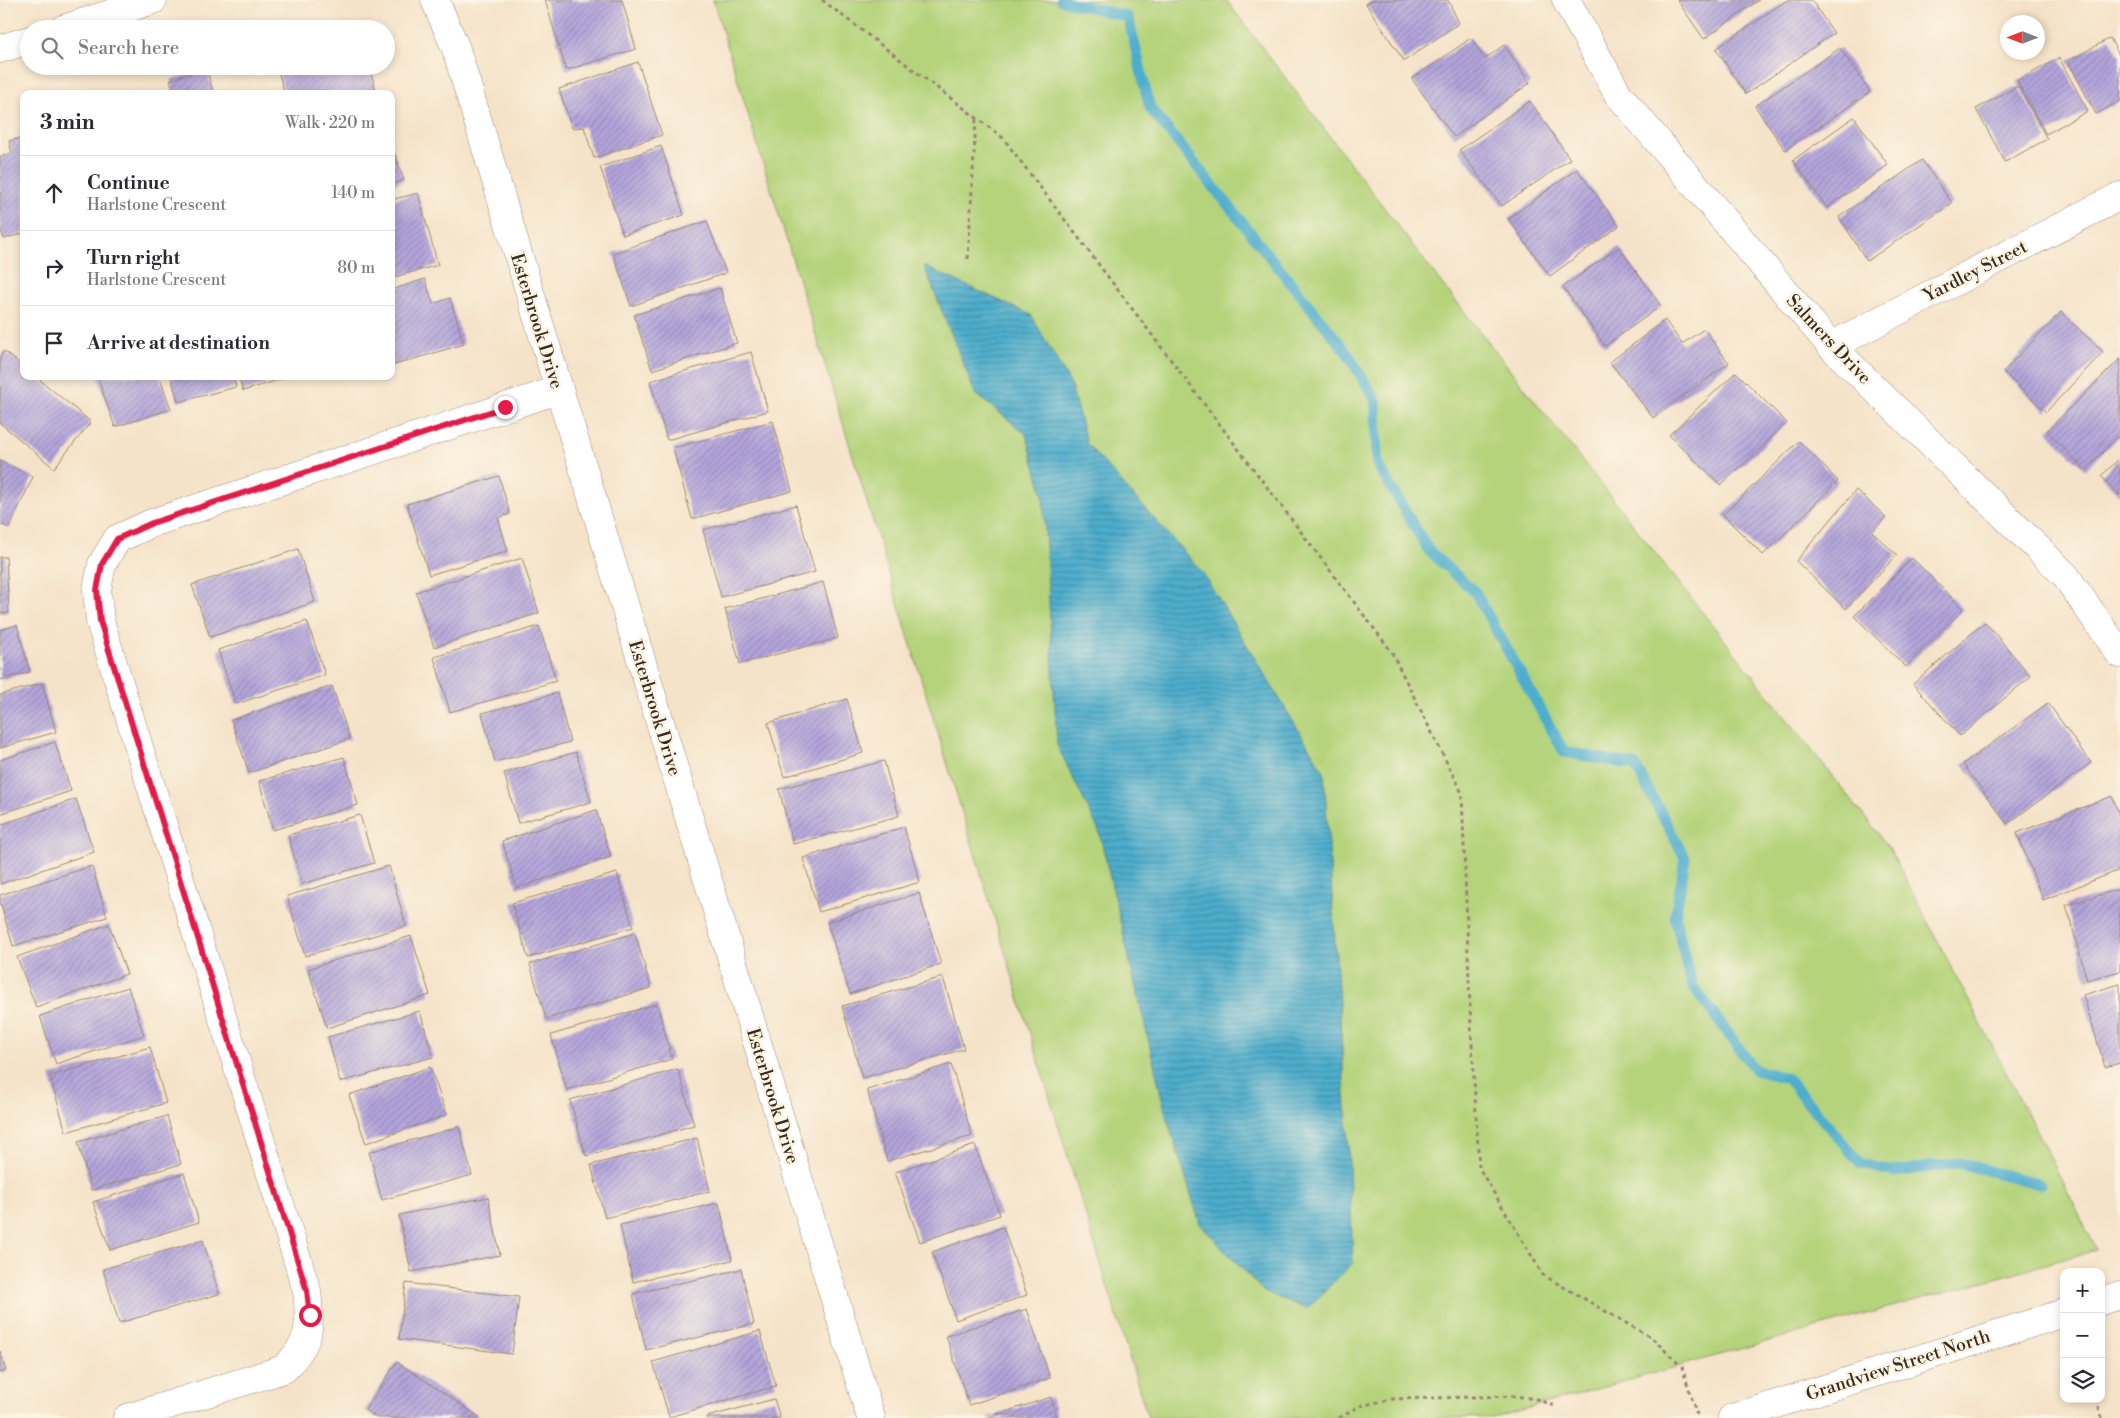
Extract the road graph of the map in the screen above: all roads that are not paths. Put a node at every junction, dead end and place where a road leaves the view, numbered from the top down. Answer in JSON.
{"nodes":[{"id":1,"x":153,"y":0,"type":"edge"},
{"id":2,"x":435,"y":0,"type":"edge"},
{"id":3,"x":1566,"y":0,"type":"edge"},
{"id":4,"x":92,"y":20,"type":"edge"},
{"id":5,"x":20,"y":43,"type":"edge"},
{"id":6,"x":0,"y":49,"type":"edge"},
{"id":7,"x":2120,"y":196,"type":"edge"},
{"id":8,"x":1831,"y":346,"type":"junction"},
{"id":9,"x":558,"y":390,"type":"junction"},
{"id":10,"x":2120,"y":654,"type":"edge"},
{"id":11,"x":2120,"y":1295,"type":"edge"},
{"id":12,"x":2105,"y":1299,"type":"edge"},
{"id":13,"x":2061,"y":1313,"type":"edge"},
{"id":14,"x":127,"y":1418,"type":"edge"},
{"id":15,"x":871,"y":1418,"type":"edge"},
{"id":16,"x":1732,"y":1418,"type":"edge"}],
"edges":[{"from":1,"to":4,"type":"street"},
{"from":2,"to":9,"type":"street","name":"Esterbrook Drive"},
{"from":3,"to":8,"type":"street","name":"Salmers Drive"},
{"from":5,"to":6,"type":"street"},
{"from":7,"to":8,"type":"street","name":"Yardley Street"},
{"from":8,"to":10,"type":"street","name":"Salmers Drive"},
{"from":9,"to":14,"type":"street"},
{"from":9,"to":15,"type":"street","name":"Esterbrook Drive"},
{"from":11,"to":12,"type":"street"},
{"from":13,"to":16,"type":"street","name":"Grandview Street North"}]}
